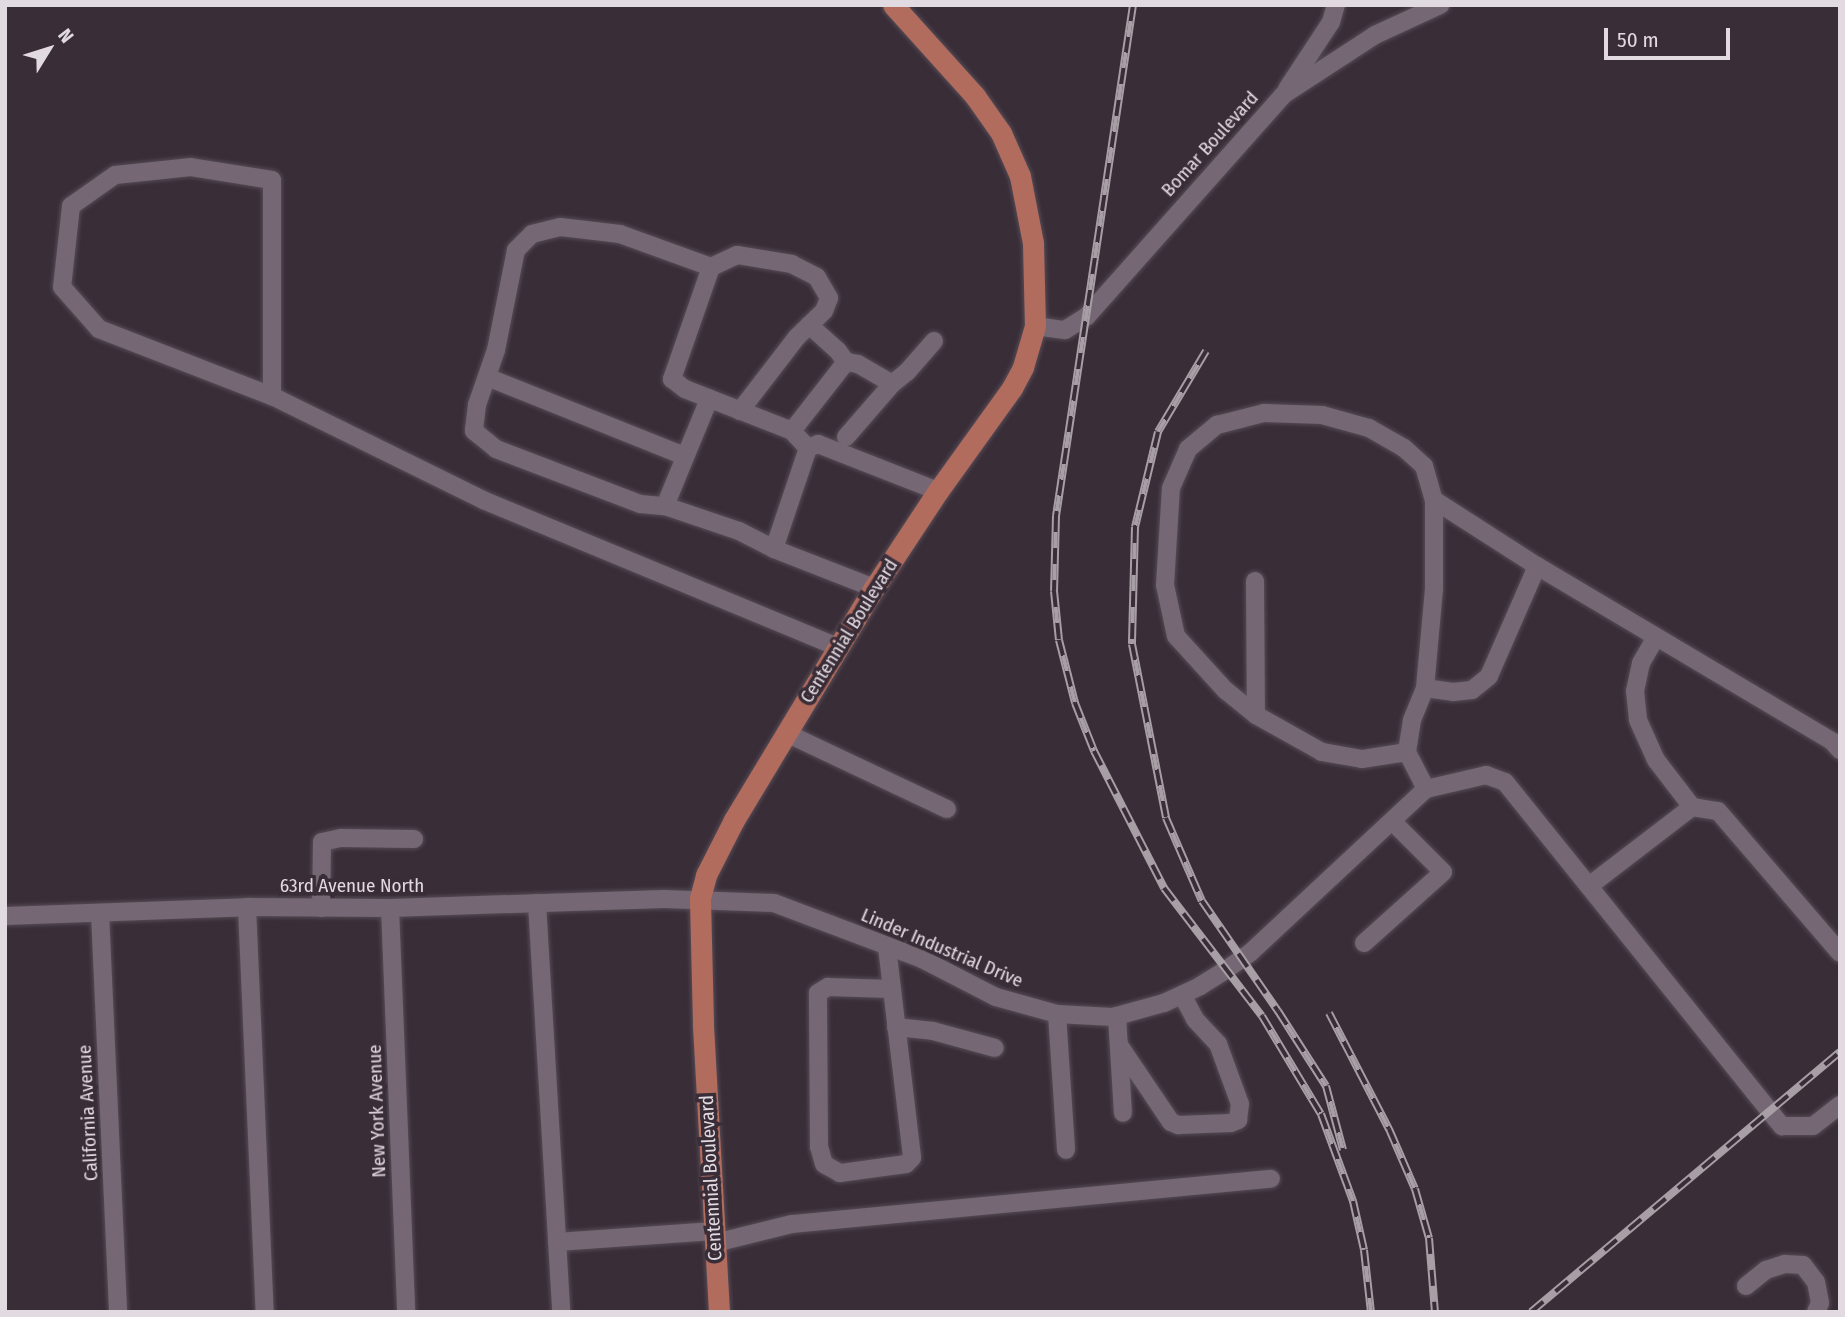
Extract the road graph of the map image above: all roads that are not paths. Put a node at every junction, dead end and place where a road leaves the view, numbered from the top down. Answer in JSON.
{"nodes":[{"id":1,"x":1336,"y":5,"type":"edge"},
{"id":2,"x":1440,"y":5,"type":"edge"},
{"id":3,"x":894,"y":6,"type":"edge"},
{"id":4,"x":1283,"y":95,"type":"junction"},
{"id":5,"x":711,"y":267,"type":"junction"},
{"id":6,"x":809,"y":325,"type":"junction"},
{"id":7,"x":1035,"y":326,"type":"junction"},
{"id":8,"x":934,"y":341,"type":"dead end"},
{"id":9,"x":846,"y":362,"type":"junction"},
{"id":10,"x":487,"y":377,"type":"junction"},
{"id":11,"x":892,"y":384,"type":"junction"},
{"id":12,"x":272,"y":396,"type":"junction"},
{"id":13,"x":709,"y":398,"type":"junction"},
{"id":14,"x":740,"y":411,"type":"junction"},
{"id":15,"x":792,"y":431,"type":"junction"},
{"id":16,"x":846,"y":437,"type":"dead end"},
{"id":17,"x":808,"y":448,"type":"junction"},
{"id":18,"x":685,"y":456,"type":"junction"},
{"id":19,"x":938,"y":491,"type":"junction"},
{"id":20,"x":1434,"y":500,"type":"junction"},
{"id":21,"x":665,"y":506,"type":"junction"},
{"id":22,"x":774,"y":549,"type":"junction"},
{"id":23,"x":1537,"y":566,"type":"junction"},
{"id":24,"x":1255,"y":581,"type":"dead end"},
{"id":25,"x":874,"y":588,"type":"junction"},
{"id":26,"x":1656,"y":637,"type":"junction"},
{"id":27,"x":838,"y":647,"type":"junction"},
{"id":28,"x":1425,"y":688,"type":"junction"},
{"id":29,"x":1256,"y":715,"type":"junction"},
{"id":30,"x":786,"y":733,"type":"junction"},
{"id":31,"x":1840,"y":750,"type":"edge"},
{"id":32,"x":1406,"y":752,"type":"junction"},
{"id":33,"x":1426,"y":789,"type":"junction"},
{"id":34,"x":1692,"y":807,"type":"junction"},
{"id":35,"x":947,"y":809,"type":"dead end"},
{"id":36,"x":1392,"y":821,"type":"junction"},
{"id":37,"x":414,"y":839,"type":"dead end"},
{"id":38,"x":1589,"y":886,"type":"junction"},
{"id":39,"x":700,"y":898,"type":"junction"},
{"id":40,"x":537,"y":903,"type":"junction"},
{"id":41,"x":247,"y":907,"type":"junction"},
{"id":42,"x":321,"y":908,"type":"junction"},
{"id":43,"x":390,"y":908,"type":"junction"},
{"id":44,"x":100,"y":913,"type":"junction"},
{"id":45,"x":5,"y":916,"type":"edge"},
{"id":46,"x":1364,"y":943,"type":"dead end"},
{"id":47,"x":887,"y":947,"type":"junction"},
{"id":48,"x":1840,"y":953,"type":"edge"},
{"id":49,"x":891,"y":989,"type":"junction"},
{"id":50,"x":1182,"y":995,"type":"junction"},
{"id":51,"x":1057,"y":1014,"type":"junction"},
{"id":52,"x":1117,"y":1016,"type":"junction"},
{"id":53,"x":896,"y":1027,"type":"junction"},
{"id":54,"x":1119,"y":1045,"type":"junction"},
{"id":55,"x":995,"y":1048,"type":"dead end"},
{"id":56,"x":1840,"y":1105,"type":"edge"},
{"id":57,"x":1123,"y":1114,"type":"dead end"},
{"id":58,"x":1066,"y":1150,"type":"dead end"},
{"id":59,"x":1271,"y":1180,"type":"dead end"},
{"id":60,"x":714,"y":1237,"type":"junction"},
{"id":61,"x":557,"y":1242,"type":"junction"},
{"id":62,"x":1746,"y":1286,"type":"dead end"},
{"id":63,"x":118,"y":1312,"type":"edge"},
{"id":64,"x":265,"y":1312,"type":"edge"},
{"id":65,"x":406,"y":1312,"type":"edge"},
{"id":66,"x":561,"y":1312,"type":"edge"},
{"id":67,"x":719,"y":1312,"type":"edge"},
{"id":68,"x":1816,"y":1312,"type":"edge"}],
"edges":[{"from":1,"to":4,"type":"street"},
{"from":2,"to":4,"type":"street","name":"Bomar Boulevard"},
{"from":3,"to":7,"type":"main road","name":"Centennial Boulevard"},
{"from":4,"to":7,"type":"street","name":"Bomar Boulevard"},
{"from":5,"to":6,"type":"street"},
{"from":5,"to":10,"type":"street"},
{"from":5,"to":13,"type":"street"},
{"from":6,"to":9,"type":"street"},
{"from":6,"to":14,"type":"street"},
{"from":7,"to":19,"type":"main road","name":"Centennial Boulevard"},
{"from":8,"to":11,"type":"street"},
{"from":9,"to":11,"type":"street"},
{"from":9,"to":15,"type":"street"},
{"from":10,"to":18,"type":"street"},
{"from":10,"to":21,"type":"street"},
{"from":11,"to":16,"type":"street"},
{"from":12,"to":12,"type":"street"},
{"from":12,"to":27,"type":"street"},
{"from":13,"to":14,"type":"street"},
{"from":13,"to":18,"type":"street"},
{"from":14,"to":15,"type":"street"},
{"from":15,"to":17,"type":"street"},
{"from":17,"to":19,"type":"street"},
{"from":17,"to":22,"type":"street"},
{"from":18,"to":21,"type":"street"},
{"from":19,"to":25,"type":"main road","name":"Centennial Boulevard"},
{"from":20,"to":23,"type":"street"},
{"from":20,"to":28,"type":"street"},
{"from":20,"to":29,"type":"street"},
{"from":21,"to":22,"type":"street"},
{"from":22,"to":25,"type":"street"},
{"from":23,"to":26,"type":"street"},
{"from":23,"to":28,"type":"street"},
{"from":24,"to":29,"type":"street"},
{"from":25,"to":27,"type":"main road","name":"Centennial Boulevard"},
{"from":26,"to":31,"type":"street"},
{"from":26,"to":34,"type":"street"},
{"from":27,"to":30,"type":"main road","name":"Centennial Boulevard"},
{"from":28,"to":32,"type":"street"},
{"from":29,"to":32,"type":"street"},
{"from":30,"to":35,"type":"street"},
{"from":30,"to":39,"type":"main road","name":"Centennial Boulevard"},
{"from":32,"to":33,"type":"street"},
{"from":33,"to":36,"type":"street","name":"Linder Industrial Drive"},
{"from":33,"to":38,"type":"street","name":"Linder Industrial Drive"},
{"from":34,"to":38,"type":"street"},
{"from":34,"to":48,"type":"street"},
{"from":36,"to":46,"type":"street"},
{"from":36,"to":50,"type":"street","name":"Linder Industrial Drive"},
{"from":37,"to":42,"type":"street"},
{"from":38,"to":56,"type":"street"},
{"from":39,"to":40,"type":"street","name":"63rd Avenue North"},
{"from":39,"to":47,"type":"street","name":"Linder Industrial Drive"},
{"from":39,"to":60,"type":"main road","name":"Centennial Boulevard"},
{"from":40,"to":43,"type":"street","name":"63rd Avenue North"},
{"from":40,"to":61,"type":"street"},
{"from":41,"to":42,"type":"street","name":"63rd Avenue North"},
{"from":41,"to":44,"type":"street","name":"63rd Avenue North"},
{"from":41,"to":64,"type":"street"},
{"from":42,"to":43,"type":"street","name":"63rd Avenue North"},
{"from":43,"to":65,"type":"street","name":"New York Avenue"},
{"from":44,"to":45,"type":"street","name":"63rd Avenue North"},
{"from":44,"to":63,"type":"street","name":"California Avenue"},
{"from":47,"to":49,"type":"street"},
{"from":47,"to":51,"type":"street","name":"Linder Industrial Drive"},
{"from":49,"to":53,"type":"street"},
{"from":49,"to":53,"type":"street"},
{"from":50,"to":52,"type":"street","name":"Linder Industrial Drive"},
{"from":50,"to":54,"type":"street"},
{"from":51,"to":52,"type":"street","name":"Linder Industrial Drive"},
{"from":51,"to":58,"type":"street"},
{"from":52,"to":54,"type":"street"},
{"from":53,"to":55,"type":"street"},
{"from":54,"to":57,"type":"street"},
{"from":59,"to":60,"type":"street"},
{"from":60,"to":61,"type":"street"},
{"from":60,"to":67,"type":"main road","name":"Centennial Boulevard"},
{"from":61,"to":66,"type":"street"},
{"from":62,"to":68,"type":"street"}]}
